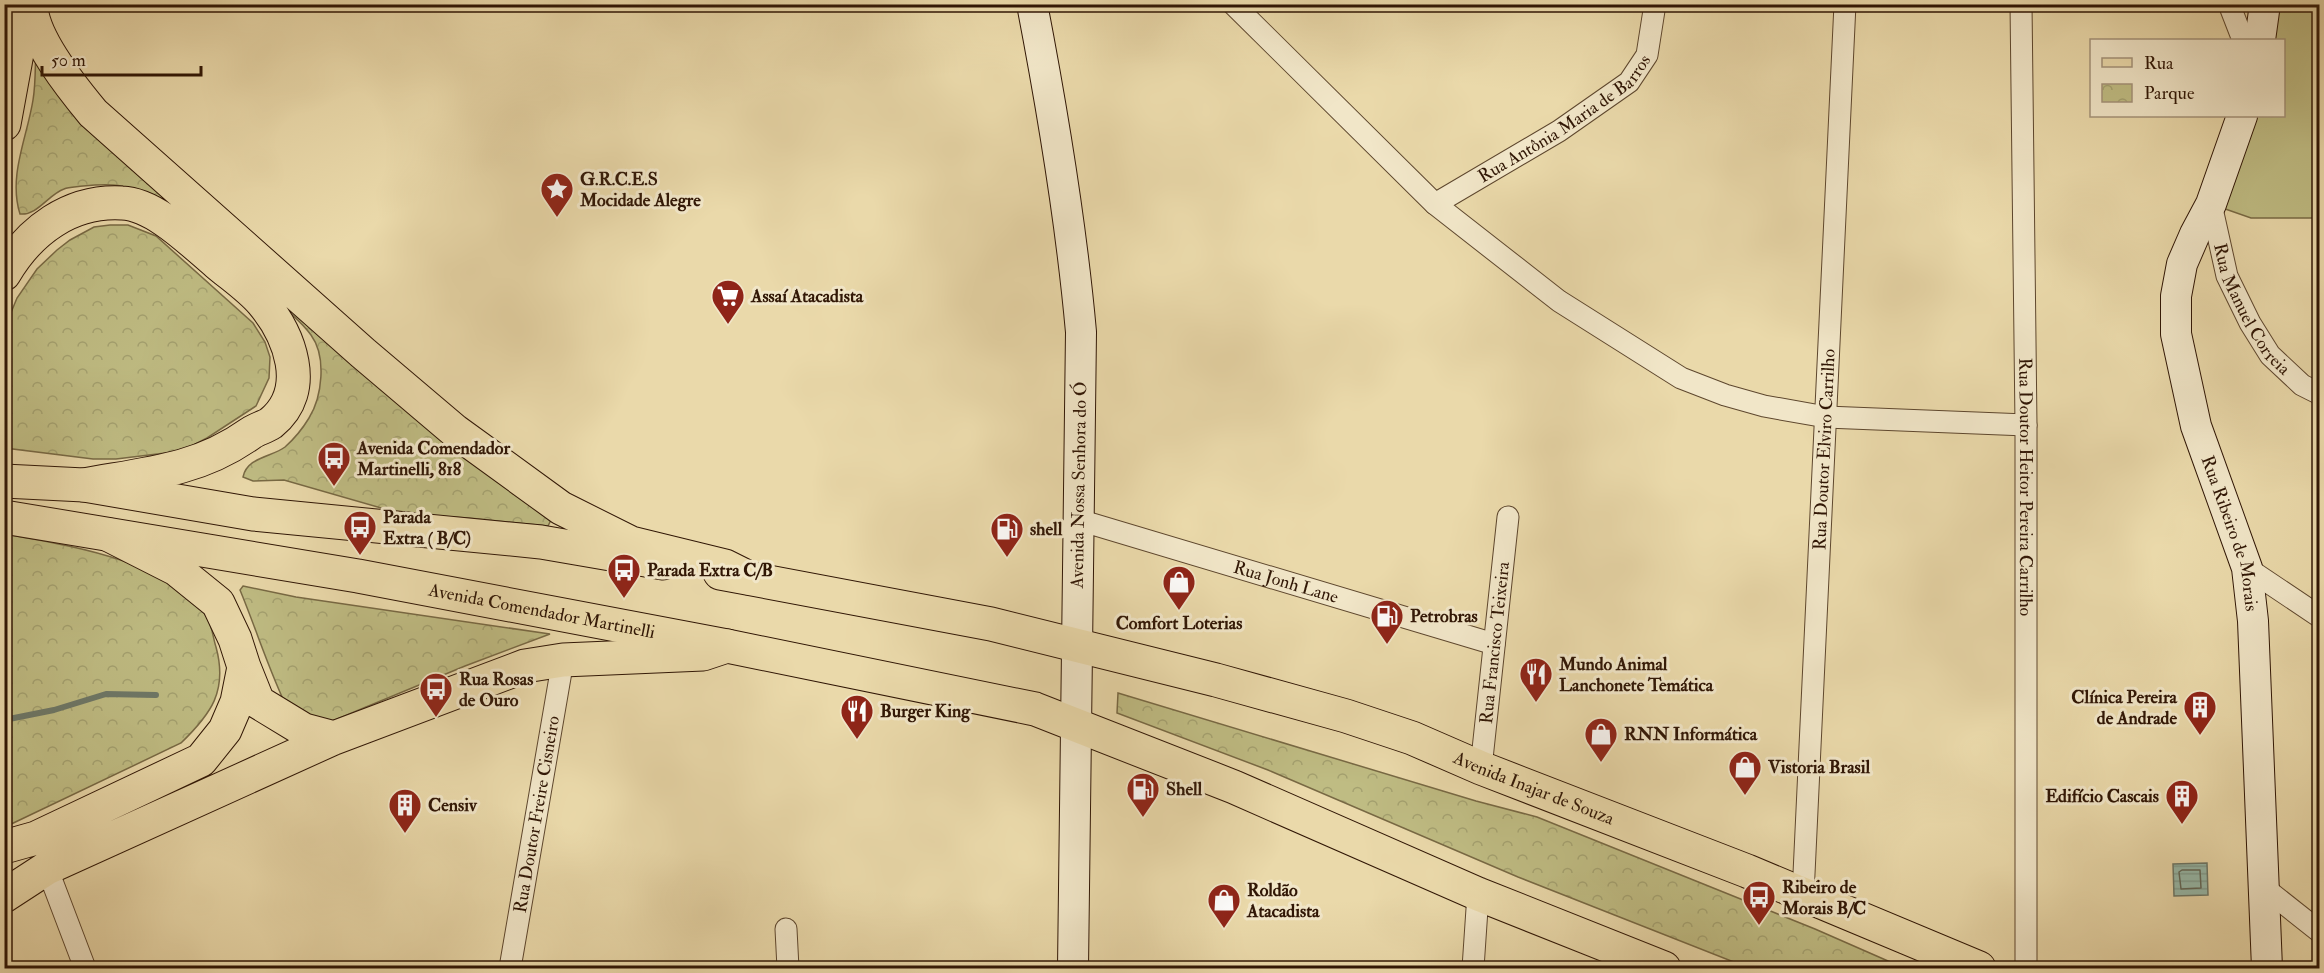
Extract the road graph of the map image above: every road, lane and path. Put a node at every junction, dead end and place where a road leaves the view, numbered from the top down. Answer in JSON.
{"nodes":[{"id":1,"x":26,"y":4,"type":"edge"},
{"id":2,"x":31,"y":4,"type":"edge"},
{"id":3,"x":1032,"y":4,"type":"edge"},
{"id":4,"x":1233,"y":4,"type":"edge"},
{"id":5,"x":1655,"y":4,"type":"edge"},
{"id":6,"x":1845,"y":4,"type":"edge"},
{"id":7,"x":2021,"y":4,"type":"edge"},
{"id":8,"x":2229,"y":4,"type":"edge"},
{"id":9,"x":2265,"y":4,"type":"edge"},
{"id":10,"x":2243,"y":39,"type":"edge"},
{"id":11,"x":2260,"y":39,"type":"edge"},
{"id":12,"x":2241,"y":117,"type":"edge"},
{"id":13,"x":4,"y":123,"type":"edge"},
{"id":14,"x":1435,"y":204,"type":"junction"},
{"id":15,"x":2211,"y":204,"type":"junction"},
{"id":16,"x":4,"y":274,"type":"edge"},
{"id":17,"x":2319,"y":394,"type":"edge"},
{"id":18,"x":1826,"y":417,"type":"junction"},
{"id":19,"x":2026,"y":425,"type":"junction"},
{"id":20,"x":4,"y":481,"type":"edge"},
{"id":21,"x":84,"y":485,"type":"junction"},
{"id":22,"x":1508,"y":517,"type":"dead end"},
{"id":23,"x":4,"y":518,"type":"edge"},
{"id":24,"x":1079,"y":520,"type":"junction"},
{"id":25,"x":109,"y":535,"type":"junction"},
{"id":26,"x":2247,"y":568,"type":"junction"},
{"id":27,"x":749,"y":578,"type":"junction"},
{"id":28,"x":2319,"y":617,"type":"edge"},
{"id":29,"x":1494,"y":644,"type":"junction"},
{"id":30,"x":1077,"y":645,"type":"junction"},
{"id":31,"x":727,"y":646,"type":"junction"},
{"id":32,"x":563,"y":660,"type":"junction"},
{"id":33,"x":244,"y":667,"type":"junction"},
{"id":34,"x":1076,"y":725,"type":"junction"},
{"id":35,"x":334,"y":738,"type":"junction"},
{"id":36,"x":1481,"y":768,"type":"junction"},
{"id":37,"x":4,"y":847,"type":"edge"},
{"id":38,"x":47,"y":868,"type":"junction"},
{"id":39,"x":2262,"y":886,"type":"junction"},
{"id":40,"x":1478,"y":894,"type":"junction"},
{"id":41,"x":1803,"y":895,"type":"junction"},
{"id":42,"x":4,"y":896,"type":"edge"},
{"id":43,"x":786,"y":929,"type":"dead end"},
{"id":44,"x":2319,"y":932,"type":"edge"},
{"id":45,"x":85,"y":969,"type":"edge"},
{"id":46,"x":510,"y":969,"type":"edge"},
{"id":47,"x":788,"y":969,"type":"edge"},
{"id":48,"x":1073,"y":969,"type":"edge"},
{"id":49,"x":1473,"y":969,"type":"edge"},
{"id":50,"x":1664,"y":969,"type":"edge"},
{"id":51,"x":1979,"y":969,"type":"edge"},
{"id":52,"x":2026,"y":969,"type":"edge"},
{"id":53,"x":2267,"y":969,"type":"edge"}],
"edges":[{"from":1,"to":13,"type":"main road"},
{"from":2,"to":27,"type":"main road"},
{"from":3,"to":24,"type":"main road","name":"Avenida Nossa Senhora do Ó"},
{"from":4,"to":14,"type":"street"},
{"from":5,"to":14,"type":"street","name":"Rua Antônia Maria de Barros"},
{"from":6,"to":18,"type":"street","name":"Rua Doutor Elviro Carrilho"},
{"from":7,"to":19,"type":"street","name":"Rua Doutor Heitor Pereira Carrilho"},
{"from":8,"to":10,"type":"street"},
{"from":9,"to":11,"type":"main road"},
{"from":12,"to":15,"type":"main road","name":"Rua Ribeiro de Morais"},
{"from":14,"to":18,"type":"street"},
{"from":15,"to":17,"type":"street","name":"Rua Manuel Correia"},
{"from":15,"to":26,"type":"main road","name":"Rua Ribeiro de Morais"},
{"from":16,"to":21,"type":"main road"},
{"from":18,"to":19,"type":"street"},
{"from":18,"to":41,"type":"street","name":"Rua Doutor Elviro Carrilho"},
{"from":19,"to":52,"type":"street","name":"Rua Doutor Heitor Pereira Carrilho"},
{"from":20,"to":21,"type":"main road"},
{"from":21,"to":27,"type":"main road"},
{"from":22,"to":29,"type":"street","name":"Rua Francisco Teixeira"},
{"from":23,"to":25,"type":"main road","name":"Avenida Comendador Martinelli"},
{"from":24,"to":29,"type":"street","name":"Rua Jonh Lane"},
{"from":24,"to":30,"type":"main road","name":"Avenida Nossa Senhora do Ó"},
{"from":25,"to":31,"type":"main road","name":"Avenida Comendador Martinelli"},
{"from":25,"to":33,"type":"main road"},
{"from":26,"to":28,"type":"street"},
{"from":26,"to":39,"type":"main road","name":"Rua Ribeiro de Morais"},
{"from":27,"to":30,"type":"main road"},
{"from":29,"to":36,"type":"street","name":"Rua Francisco Teixeira"},
{"from":30,"to":34,"type":"main road","name":"Avenida Nossa Senhora do Ó"},
{"from":30,"to":36,"type":"main road","name":"Avenida Inajar de Souza"},
{"from":31,"to":32,"type":"main road"},
{"from":31,"to":34,"type":"main road","name":"Avenida Comendador Martinelli"},
{"from":32,"to":35,"type":"main road"},
{"from":32,"to":46,"type":"street","name":"Rua Doutor Freire Cisneiro"},
{"from":33,"to":35,"type":"main road"},
{"from":33,"to":37,"type":"main road"},
{"from":34,"to":40,"type":"main road"},
{"from":34,"to":48,"type":"main road","name":"Avenida Nossa Senhora do Ó"},
{"from":35,"to":38,"type":"main road"},
{"from":36,"to":41,"type":"main road","name":"Avenida Inajar de Souza"},
{"from":38,"to":42,"type":"main road"},
{"from":38,"to":45,"type":"street"},
{"from":39,"to":44,"type":"street"},
{"from":39,"to":53,"type":"main road","name":"Rua Ribeiro de Morais"},
{"from":40,"to":49,"type":"street"},
{"from":40,"to":50,"type":"main road"},
{"from":41,"to":51,"type":"main road","name":"Avenida Inajar de Souza"},
{"from":43,"to":47,"type":"street"}]}
